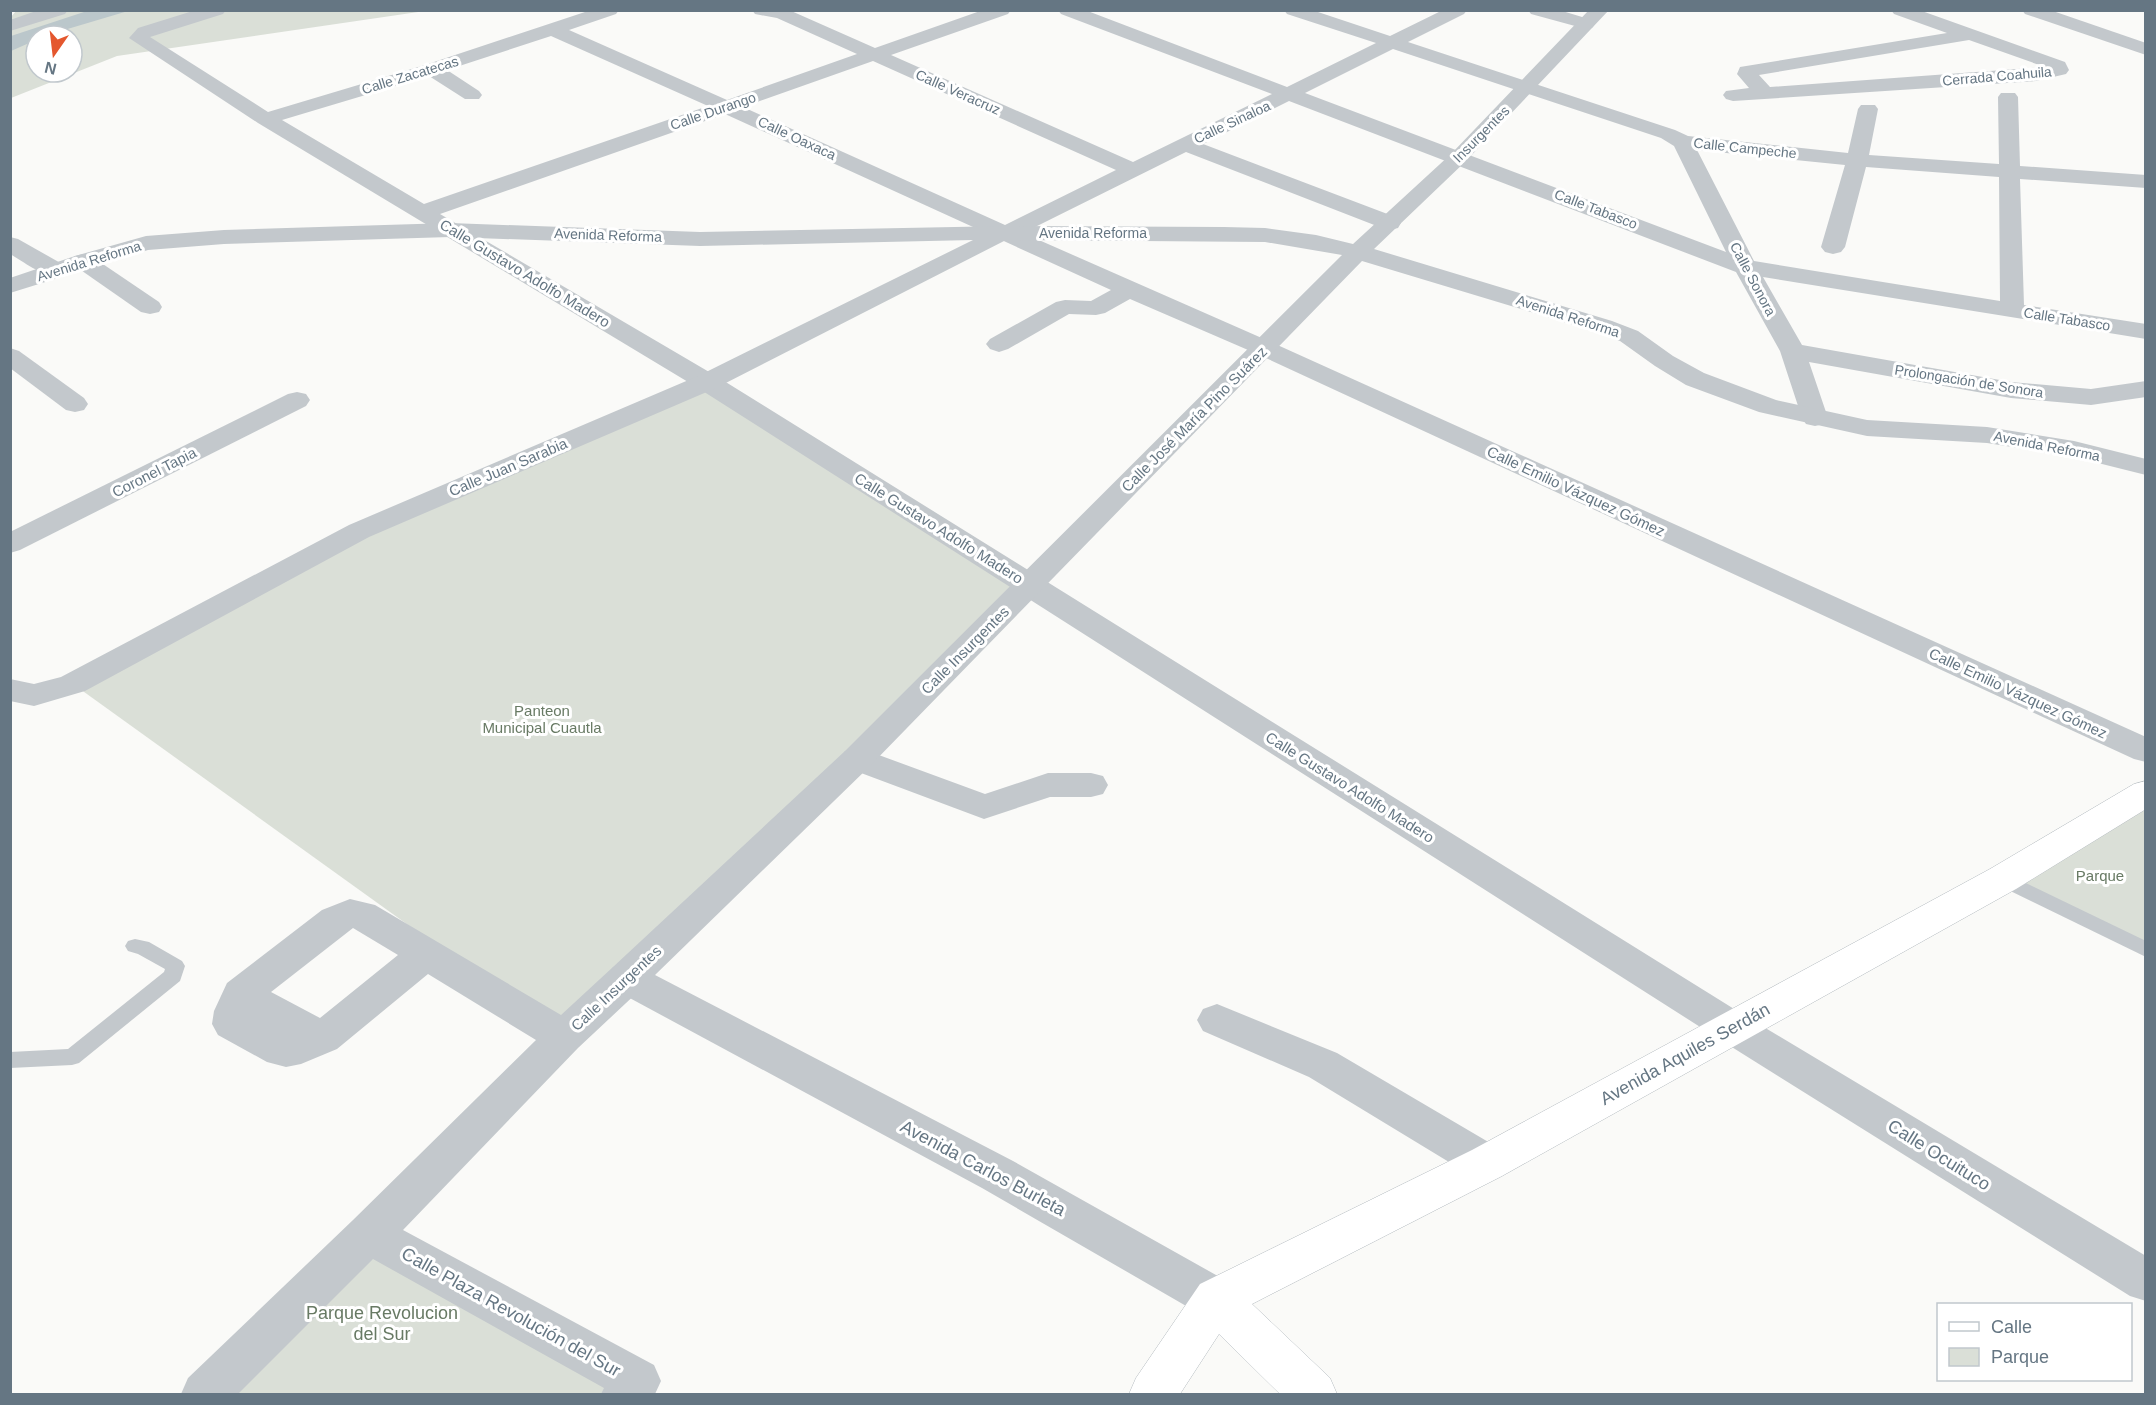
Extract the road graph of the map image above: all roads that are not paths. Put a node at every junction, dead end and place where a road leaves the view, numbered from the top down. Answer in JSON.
{"nodes":[{"id":1,"x":59,"y":10,"type":"edge"},
{"id":2,"x":217,"y":10,"type":"edge"},
{"id":3,"x":610,"y":10,"type":"edge"},
{"id":4,"x":762,"y":10,"type":"edge"},
{"id":5,"x":1002,"y":10,"type":"edge"},
{"id":6,"x":1067,"y":10,"type":"edge"},
{"id":7,"x":1293,"y":10,"type":"edge"},
{"id":8,"x":1458,"y":10,"type":"edge"},
{"id":9,"x":1537,"y":10,"type":"edge"},
{"id":10,"x":1900,"y":10,"type":"edge"},
{"id":11,"x":2031,"y":10,"type":"edge"},
{"id":12,"x":28,"y":14,"type":"edge"},
{"id":13,"x":1593,"y":17,"type":"edge"},
{"id":14,"x":10,"y":26,"type":"edge"},
{"id":15,"x":554,"y":30,"type":"junction"},
{"id":16,"x":1968,"y":35,"type":"junction"},
{"id":17,"x":1392,"y":43,"type":"junction"},
{"id":18,"x":2145,"y":49,"type":"edge"},
{"id":19,"x":874,"y":54,"type":"junction"},
{"id":20,"x":432,"y":69,"type":"junction"},
{"id":21,"x":1527,"y":88,"type":"junction"},
{"id":22,"x":1764,"y":92,"type":"junction"},
{"id":23,"x":472,"y":95,"type":"dead end"},
{"id":24,"x":1289,"y":95,"type":"junction"},
{"id":25,"x":1733,"y":95,"type":"dead end"},
{"id":26,"x":2008,"y":97,"type":"dead end"},
{"id":27,"x":728,"y":106,"type":"junction"},
{"id":28,"x":1868,"y":109,"type":"dead end"},
{"id":29,"x":266,"y":119,"type":"junction"},
{"id":30,"x":1683,"y":142,"type":"junction"},
{"id":31,"x":1184,"y":144,"type":"junction"},
{"id":32,"x":1459,"y":157,"type":"junction"},
{"id":33,"x":1857,"y":160,"type":"junction"},
{"id":34,"x":1133,"y":170,"type":"junction"},
{"id":35,"x":2011,"y":172,"type":"junction"},
{"id":36,"x":2145,"y":182,"type":"edge"},
{"id":37,"x":424,"y":212,"type":"junction"},
{"id":38,"x":1390,"y":223,"type":"junction"},
{"id":39,"x":450,"y":230,"type":"junction"},
{"id":40,"x":1006,"y":233,"type":"junction"},
{"id":41,"x":10,"y":244,"type":"edge"},
{"id":42,"x":1833,"y":247,"type":"dead end"},
{"id":43,"x":1358,"y":252,"type":"junction"},
{"id":44,"x":82,"y":261,"type":"junction"},
{"id":45,"x":1745,"y":267,"type":"junction"},
{"id":46,"x":56,"y":270,"type":"junction"},
{"id":47,"x":10,"y":286,"type":"edge"},
{"id":48,"x":1128,"y":290,"type":"junction"},
{"id":49,"x":150,"y":308,"type":"dead end"},
{"id":50,"x":2012,"y":310,"type":"junction"},
{"id":51,"x":2145,"y":332,"type":"edge"},
{"id":52,"x":999,"y":344,"type":"dead end"},
{"id":53,"x":1264,"y":348,"type":"junction"},
{"id":54,"x":1793,"y":351,"type":"junction"},
{"id":55,"x":10,"y":356,"type":"edge"},
{"id":56,"x":707,"y":381,"type":"junction"},
{"id":57,"x":2145,"y":390,"type":"edge"},
{"id":58,"x":297,"y":400,"type":"dead end"},
{"id":59,"x":75,"y":404,"type":"dead end"},
{"id":60,"x":1815,"y":418,"type":"junction"},
{"id":61,"x":2145,"y":467,"type":"edge"},
{"id":62,"x":10,"y":544,"type":"edge"},
{"id":63,"x":1030,"y":585,"type":"junction"},
{"id":64,"x":10,"y":690,"type":"edge"},
{"id":65,"x":2145,"y":751,"type":"edge"},
{"id":66,"x":857,"y":759,"type":"junction"},
{"id":67,"x":1091,"y":785,"type":"dead end"},
{"id":68,"x":2145,"y":793,"type":"edge"},
{"id":69,"x":2003,"y":879,"type":"junction"},
{"id":70,"x":135,"y":945,"type":"dead end"},
{"id":71,"x":2145,"y":950,"type":"edge"},
{"id":72,"x":425,"y":954,"type":"junction"},
{"id":73,"x":627,"y":978,"type":"junction"},
{"id":74,"x":1217,"y":1020,"type":"dead end"},
{"id":75,"x":1733,"y":1028,"type":"junction"},
{"id":76,"x":564,"y":1037,"type":"junction"},
{"id":77,"x":10,"y":1060,"type":"edge"},
{"id":78,"x":1487,"y":1162,"type":"junction"},
{"id":79,"x":369,"y":1234,"type":"junction"},
{"id":80,"x":2145,"y":1281,"type":"edge"},
{"id":81,"x":1216,"y":1299,"type":"junction"},
{"id":82,"x":205,"y":1395,"type":"edge"},
{"id":83,"x":625,"y":1395,"type":"edge"},
{"id":84,"x":1153,"y":1395,"type":"edge"},
{"id":85,"x":1313,"y":1395,"type":"edge"}],
"edges":[{"from":1,"to":12,"type":"street"},
{"from":2,"to":29,"type":"street","name":"Calle Gustavo Adolfo Madero"},
{"from":3,"to":15,"type":"street","name":"Calle Zacatecas"},
{"from":4,"to":19,"type":"street","name":"Calle Veracruz"},
{"from":5,"to":19,"type":"street","name":"Calle Durango"},
{"from":6,"to":24,"type":"street","name":"Calle Tabasco"},
{"from":7,"to":17,"type":"street","name":"Calle Campeche"},
{"from":8,"to":17,"type":"street","name":"Calle Sinaloa"},
{"from":9,"to":13,"type":"street"},
{"from":10,"to":16,"type":"street"},
{"from":11,"to":18,"type":"street"},
{"from":12,"to":14,"type":"street"},
{"from":13,"to":21,"type":"street","name":"Insurgentes"},
{"from":15,"to":20,"type":"street","name":"Calle Zacatecas"},
{"from":15,"to":27,"type":"street","name":"Calle Oaxaca"},
{"from":16,"to":22,"type":"street","name":"Cerrada Coahuila"},
{"from":16,"to":22,"type":"street","name":"Cerrada Coahuila"},
{"from":17,"to":21,"type":"street","name":"Calle Campeche"},
{"from":17,"to":24,"type":"street","name":"Calle Sinaloa"},
{"from":19,"to":27,"type":"street","name":"Calle Durango"},
{"from":19,"to":34,"type":"street","name":"Calle Veracruz"},
{"from":20,"to":23,"type":"street"},
{"from":20,"to":29,"type":"street","name":"Calle Zacatecas"},
{"from":21,"to":30,"type":"street","name":"Calle Campeche"},
{"from":21,"to":32,"type":"street","name":"Insurgentes"},
{"from":22,"to":25,"type":"street","name":"Cerrada Coahuila"},
{"from":24,"to":31,"type":"street","name":"Calle Sinaloa"},
{"from":24,"to":32,"type":"street","name":"Calle Tabasco"},
{"from":26,"to":35,"type":"street"},
{"from":27,"to":37,"type":"street","name":"Calle Durango"},
{"from":27,"to":40,"type":"street","name":"Calle Oaxaca"},
{"from":28,"to":33,"type":"street"},
{"from":29,"to":37,"type":"street","name":"Calle Gustavo Adolfo Madero"},
{"from":30,"to":33,"type":"street","name":"Calle Campeche"},
{"from":30,"to":45,"type":"street","name":"Calle Sonora"},
{"from":31,"to":34,"type":"street","name":"Calle Sinaloa"},
{"from":31,"to":38,"type":"street"},
{"from":32,"to":38,"type":"street","name":"Insurgentes"},
{"from":32,"to":45,"type":"street","name":"Calle Tabasco"},
{"from":33,"to":35,"type":"street","name":"Calle Campeche"},
{"from":33,"to":42,"type":"street"},
{"from":34,"to":40,"type":"street","name":"Calle Sinaloa"},
{"from":35,"to":36,"type":"street","name":"Calle Campeche"},
{"from":35,"to":50,"type":"street"},
{"from":37,"to":39,"type":"street","name":"Calle Gustavo Adolfo Madero"},
{"from":38,"to":43,"type":"street","name":"Insurgentes"},
{"from":39,"to":40,"type":"street","name":"Avenida Reforma"},
{"from":39,"to":44,"type":"street","name":"Avenida Reforma"},
{"from":39,"to":56,"type":"street","name":"Calle Gustavo Adolfo Madero"},
{"from":40,"to":43,"type":"street","name":"Avenida Reforma"},
{"from":40,"to":48,"type":"street","name":"Calle Emilio Vázquez Gómez"},
{"from":40,"to":56,"type":"street","name":"Calle Juan Sarabia"},
{"from":41,"to":46,"type":"street"},
{"from":43,"to":53,"type":"street","name":"Calle José María Pino Suárez"},
{"from":43,"to":60,"type":"street","name":"Avenida Reforma"},
{"from":44,"to":46,"type":"street","name":"Avenida Reforma"},
{"from":44,"to":49,"type":"street"},
{"from":45,"to":50,"type":"street","name":"Calle Tabasco"},
{"from":45,"to":54,"type":"street","name":"Calle Sonora"},
{"from":46,"to":47,"type":"street","name":"Avenida Reforma"},
{"from":48,"to":52,"type":"street"},
{"from":48,"to":53,"type":"street","name":"Calle Emilio Vázquez Gómez"},
{"from":50,"to":51,"type":"street","name":"Calle Tabasco"},
{"from":53,"to":63,"type":"street","name":"Calle José María Pino Suárez"},
{"from":53,"to":65,"type":"street","name":"Calle Emilio Vázquez Gómez"},
{"from":54,"to":57,"type":"street","name":"Prolongación de Sonora"},
{"from":54,"to":60,"type":"street","name":"Calle Sonora"},
{"from":55,"to":59,"type":"street"},
{"from":56,"to":63,"type":"street","name":"Calle Gustavo Adolfo Madero"},
{"from":56,"to":64,"type":"street","name":"Calle Juan Sarabia"},
{"from":58,"to":62,"type":"street","name":"Coronel Tapia"},
{"from":60,"to":61,"type":"street","name":"Avenida Reforma"},
{"from":63,"to":66,"type":"street","name":"Calle Insurgentes"},
{"from":63,"to":75,"type":"street","name":"Calle Gustavo Adolfo Madero"},
{"from":66,"to":67,"type":"street"},
{"from":66,"to":73,"type":"street","name":"Calle Insurgentes"},
{"from":68,"to":69,"type":"main road","name":"Avenida Aquiles Serdán"},
{"from":69,"to":71,"type":"lane"},
{"from":69,"to":75,"type":"main road","name":"Avenida Aquiles Serdán"},
{"from":70,"to":77,"type":"lane"},
{"from":72,"to":72,"type":"street"},
{"from":72,"to":76,"type":"street"},
{"from":73,"to":76,"type":"street","name":"Calle Insurgentes"},
{"from":73,"to":81,"type":"street","name":"Avenida Carlos Burleta"},
{"from":74,"to":78,"type":"street"},
{"from":75,"to":78,"type":"main road","name":"Avenida Aquiles Serdán"},
{"from":75,"to":80,"type":"street","name":"Calle Ocuituco"},
{"from":76,"to":79,"type":"street","name":"Calle Insurgentes"},
{"from":78,"to":81,"type":"main road","name":"Avenida Aquiles Serdán"},
{"from":79,"to":82,"type":"street","name":"Calle Insurgentes"},
{"from":79,"to":83,"type":"street","name":"Calle Plaza Revolución del Sur"},
{"from":81,"to":84,"type":"main road"},
{"from":81,"to":85,"type":"main road","name":"Avenida Carlos Burleta"}]}
